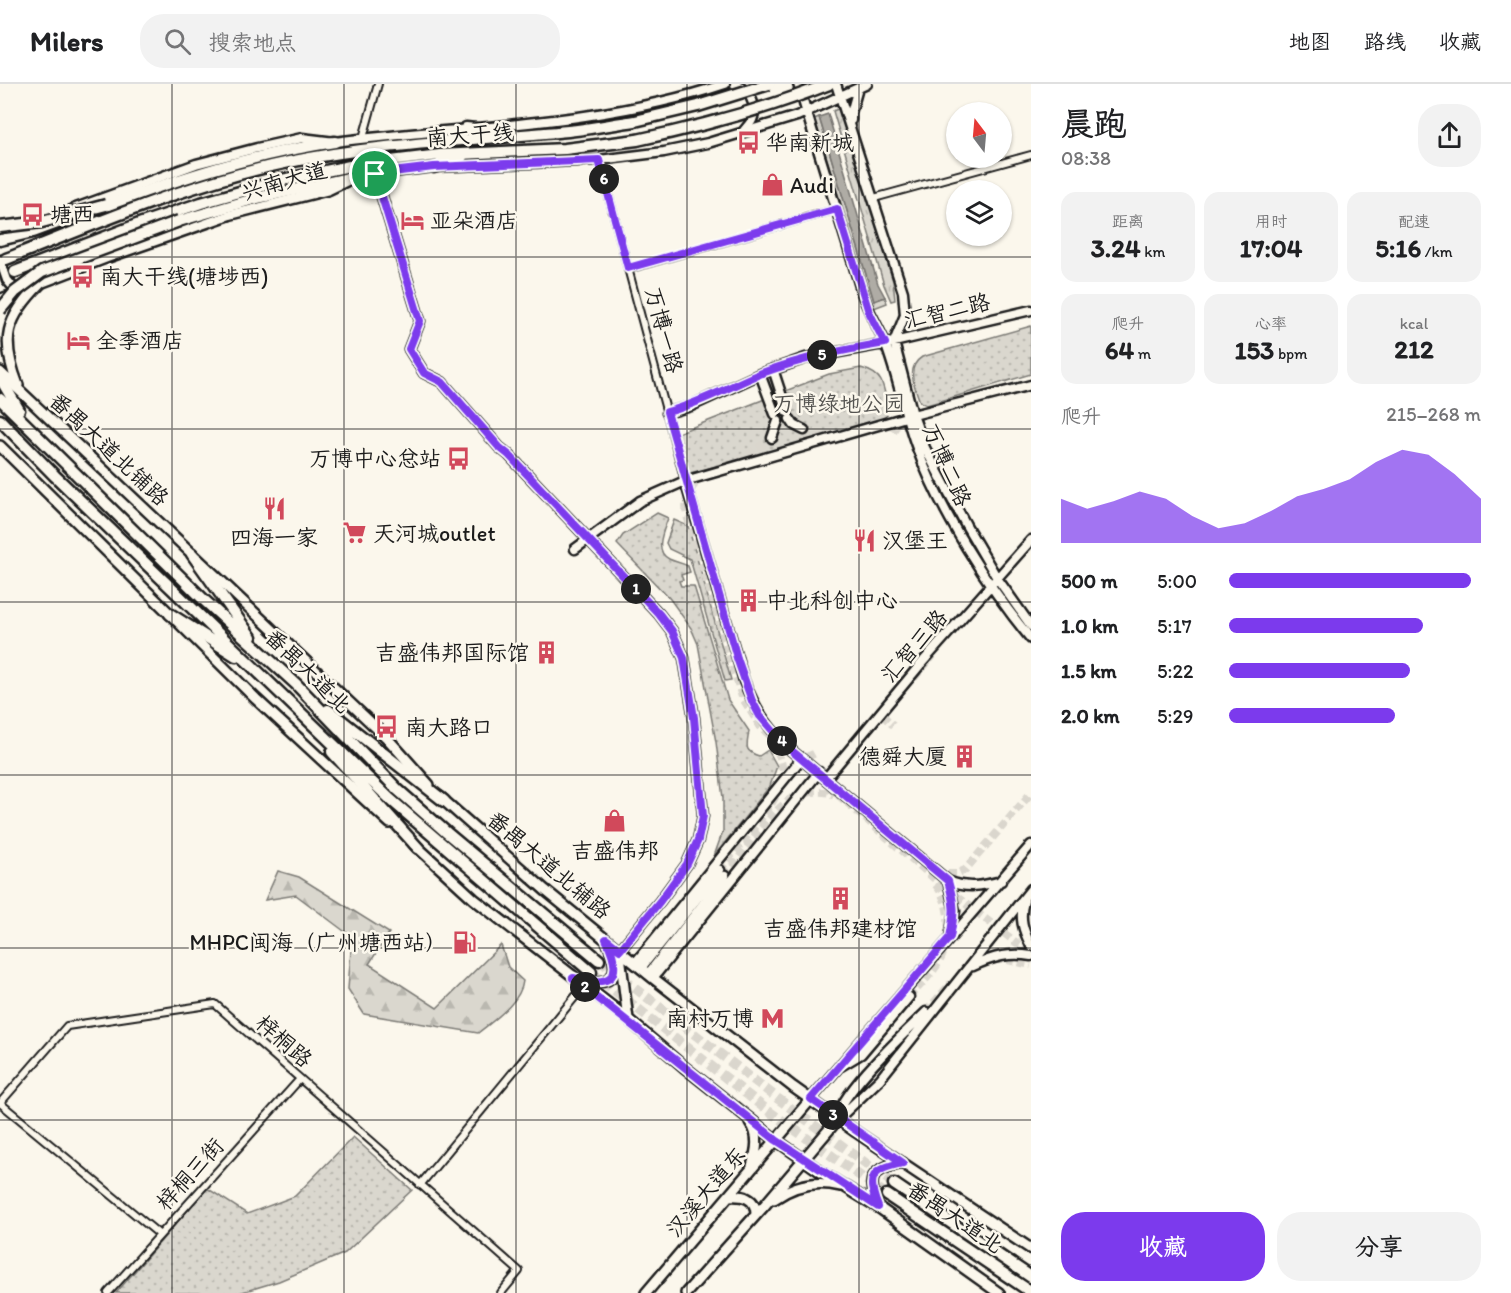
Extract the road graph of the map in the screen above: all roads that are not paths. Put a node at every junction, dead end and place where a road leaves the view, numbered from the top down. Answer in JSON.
{"nodes":[{"id":1,"x":378,"y":84,"type":"edge"},
{"id":2,"x":725,"y":84,"type":"edge"},
{"id":3,"x":735,"y":84,"type":"edge"},
{"id":4,"x":769,"y":84,"type":"edge"},
{"id":5,"x":798,"y":84,"type":"edge"},
{"id":6,"x":829,"y":84,"type":"edge"},
{"id":7,"x":836,"y":84,"type":"edge"},
{"id":8,"x":867,"y":84,"type":"edge"},
{"id":9,"x":858,"y":88,"type":"junction"},
{"id":10,"x":840,"y":96,"type":"junction"},
{"id":11,"x":807,"y":111,"type":"junction"},
{"id":12,"x":797,"y":116,"type":"junction"},
{"id":13,"x":851,"y":126,"type":"junction"},
{"id":14,"x":466,"y":128,"type":"junction"},
{"id":15,"x":742,"y":132,"type":"junction"},
{"id":16,"x":814,"y":133,"type":"junction"},
{"id":17,"x":523,"y":135,"type":"junction"},
{"id":18,"x":363,"y":138,"type":"junction"},
{"id":19,"x":335,"y":142,"type":"junction"},
{"id":20,"x":474,"y":153,"type":"junction"},
{"id":21,"x":1031,"y":155,"type":"edge"},
{"id":22,"x":599,"y":160,"type":"junction"},
{"id":23,"x":434,"y":167,"type":"junction"},
{"id":24,"x":375,"y":174,"type":"junction"},
{"id":25,"x":358,"y":176,"type":"junction"},
{"id":26,"x":874,"y":198,"type":"junction"},
{"id":27,"x":106,"y":205,"type":"junction"},
{"id":28,"x":837,"y":209,"type":"junction"},
{"id":29,"x":38,"y":222,"type":"junction"},
{"id":30,"x":0,"y":226,"type":"edge"},
{"id":31,"x":0,"y":238,"type":"edge"},
{"id":32,"x":3,"y":259,"type":"edge"},
{"id":33,"x":628,"y":268,"type":"junction"},
{"id":34,"x":15,"y":272,"type":"dead end"},
{"id":35,"x":40,"y":284,"type":"junction"},
{"id":36,"x":18,"y":293,"type":"junction"},
{"id":37,"x":0,"y":299,"type":"edge"},
{"id":38,"x":0,"y":310,"type":"edge"},
{"id":39,"x":1031,"y":310,"type":"edge"},
{"id":40,"x":889,"y":342,"type":"junction"},
{"id":41,"x":773,"y":369,"type":"junction"},
{"id":42,"x":0,"y":372,"type":"edge"},
{"id":43,"x":760,"y":374,"type":"junction"},
{"id":44,"x":0,"y":378,"type":"edge"},
{"id":45,"x":1029,"y":384,"type":"edge"},
{"id":46,"x":26,"y":397,"type":"junction"},
{"id":47,"x":0,"y":399,"type":"edge"},
{"id":48,"x":667,"y":412,"type":"junction"},
{"id":49,"x":910,"y":416,"type":"junction"},
{"id":50,"x":0,"y":420,"type":"edge"},
{"id":51,"x":0,"y":427,"type":"edge"},
{"id":52,"x":31,"y":428,"type":"junction"},
{"id":53,"x":804,"y":430,"type":"tunnel mouth"},
{"id":54,"x":771,"y":438,"type":"dead end"},
{"id":55,"x":22,"y":443,"type":"junction"},
{"id":56,"x":0,"y":446,"type":"edge"},
{"id":57,"x":0,"y":451,"type":"edge"},
{"id":58,"x":15,"y":461,"type":"junction"},
{"id":59,"x":686,"y":481,"type":"junction"},
{"id":60,"x":588,"y":540,"type":"junction"},
{"id":61,"x":1031,"y":540,"type":"edge"},
{"id":62,"x":575,"y":549,"type":"dead end"},
{"id":63,"x":192,"y":554,"type":"junction"},
{"id":64,"x":997,"y":578,"type":"junction"},
{"id":65,"x":991,"y":585,"type":"junction"},
{"id":66,"x":170,"y":614,"type":"junction"},
{"id":67,"x":1031,"y":626,"type":"edge"},
{"id":68,"x":1031,"y":639,"type":"edge"},
{"id":69,"x":265,"y":656,"type":"junction"},
{"id":70,"x":254,"y":667,"type":"junction"},
{"id":71,"x":296,"y":684,"type":"junction"},
{"id":72,"x":292,"y":704,"type":"junction"},
{"id":73,"x":801,"y":759,"type":"junction"},
{"id":74,"x":822,"y":775,"type":"junction"},
{"id":75,"x":444,"y":801,"type":"junction"},
{"id":76,"x":1031,"y":845,"type":"edge"},
{"id":77,"x":418,"y":848,"type":"junction"},
{"id":78,"x":723,"y":873,"type":"tunnel mouth"},
{"id":79,"x":948,"y":881,"type":"junction"},
{"id":80,"x":1002,"y":881,"type":"junction"},
{"id":81,"x":1028,"y":893,"type":"edge"},
{"id":82,"x":950,"y":937,"type":"junction"},
{"id":83,"x":606,"y":939,"type":"junction"},
{"id":84,"x":1031,"y":946,"type":"edge"},
{"id":85,"x":620,"y":950,"type":"junction"},
{"id":86,"x":1031,"y":956,"type":"edge"},
{"id":87,"x":599,"y":960,"type":"tunnel mouth"},
{"id":88,"x":970,"y":968,"type":"junction"},
{"id":89,"x":644,"y":971,"type":"junction"},
{"id":90,"x":591,"y":972,"type":"tunnel mouth"},
{"id":91,"x":573,"y":978,"type":"junction"},
{"id":92,"x":584,"y":986,"type":"junction"},
{"id":93,"x":909,"y":997,"type":"tunnel mouth"},
{"id":94,"x":926,"y":1012,"type":"tunnel mouth"},
{"id":95,"x":628,"y":1019,"type":"junction"},
{"id":96,"x":836,"y":1069,"type":"junction"},
{"id":97,"x":300,"y":1079,"type":"junction"},
{"id":98,"x":811,"y":1099,"type":"junction"},
{"id":99,"x":0,"y":1103,"type":"edge"},
{"id":100,"x":745,"y":1115,"type":"junction"},
{"id":101,"x":838,"y":1119,"type":"junction"},
{"id":102,"x":776,"y":1140,"type":"junction"},
{"id":103,"x":803,"y":1159,"type":"junction"},
{"id":104,"x":903,"y":1163,"type":"junction"},
{"id":105,"x":749,"y":1172,"type":"junction"},
{"id":106,"x":894,"y":1184,"type":"tunnel mouth"},
{"id":107,"x":420,"y":1185,"type":"junction"},
{"id":108,"x":849,"y":1189,"type":"junction"},
{"id":109,"x":887,"y":1195,"type":"tunnel mouth"},
{"id":110,"x":729,"y":1196,"type":"junction"},
{"id":111,"x":764,"y":1206,"type":"junction"},
{"id":112,"x":878,"y":1207,"type":"junction"},
{"id":113,"x":756,"y":1214,"type":"junction"},
{"id":114,"x":160,"y":1235,"type":"junction"},
{"id":115,"x":1031,"y":1249,"type":"edge"},
{"id":116,"x":1031,"y":1277,"type":"edge"},
{"id":117,"x":1031,"y":1292,"type":"edge"},
{"id":118,"x":108,"y":1293,"type":"edge"},
{"id":119,"x":501,"y":1293,"type":"edge"},
{"id":120,"x":646,"y":1293,"type":"edge"},
{"id":121,"x":686,"y":1293,"type":"edge"},
{"id":122,"x":999,"y":1293,"type":"edge"}],
"edges":[{"from":1,"to":18,"type":"street"},
{"from":2,"to":14,"type":"street","name":"兴南大道"},
{"from":3,"to":15,"type":"street"},
{"from":4,"to":17,"type":"highway","name":"南大干线","bridge":true},
{"from":5,"to":11,"type":"street","name":"万博二路"},
{"from":6,"to":20,"type":"highway","name":"南大干线","bridge":true},
{"from":7,"to":10,"type":"street"},
{"from":8,"to":9,"type":"street","name":"兴南大道"},
{"from":9,"to":10,"type":"street","name":"兴南大道"},
{"from":9,"to":13,"type":"street"},
{"from":10,"to":11,"type":"street","name":"兴南大道"},
{"from":10,"to":13,"type":"street"},
{"from":11,"to":12,"type":"street","name":"兴南大道"},
{"from":11,"to":16,"type":"street","name":"万博二路"},
{"from":12,"to":15,"type":"street","name":"兴南大道"},
{"from":12,"to":16,"type":"street"},
{"from":13,"to":26,"type":"street"},
{"from":14,"to":17,"type":"highway"},
{"from":14,"to":18,"type":"street","name":"兴南大道"},
{"from":15,"to":22,"type":"street","name":"兴南大道"},
{"from":16,"to":28,"type":"street","name":"万博二路"},
{"from":17,"to":32,"type":"highway","name":"南大干线"},
{"from":18,"to":19,"type":"street","name":"兴南大道"},
{"from":19,"to":27,"type":"highway"},
{"from":19,"to":29,"type":"street","name":"兴南大道"},
{"from":20,"to":23,"type":"highway"},
{"from":20,"to":34,"type":"highway","name":"南大干线"},
{"from":21,"to":26,"type":"street"},
{"from":22,"to":23,"type":"street","name":"兴南大道"},
{"from":22,"to":33,"type":"street","name":"万博一路"},
{"from":23,"to":24,"type":"street","name":"兴南大道"},
{"from":24,"to":25,"type":"street","name":"兴南大道"},
{"from":24,"to":60,"type":"street"},
{"from":25,"to":35,"type":"street","name":"兴南大道"},
{"from":25,"to":38,"type":"highway","bridge":true},
{"from":26,"to":40,"type":"street"},
{"from":27,"to":30,"type":"highway","bridge":true},
{"from":27,"to":31,"type":"highway","bridge":true},
{"from":28,"to":33,"type":"street"},
{"from":28,"to":40,"type":"street","name":"万博二路"},
{"from":29,"to":30,"type":"main road"},
{"from":29,"to":31,"type":"street","name":"兴南大道"},
{"from":32,"to":36,"type":"street"},
{"from":33,"to":48,"type":"street","name":"万博一路"},
{"from":35,"to":36,"type":"street","name":"兴南大道"},
{"from":35,"to":46,"type":"main road"},
{"from":36,"to":37,"type":"street","name":"兴南大道"},
{"from":39,"to":40,"type":"street","name":"汇智二路"},
{"from":40,"to":41,"type":"street","name":"汇智二路"},
{"from":40,"to":49,"type":"street","name":"万博二路"},
{"from":41,"to":43,"type":"street","name":"汇智二路"},
{"from":41,"to":53,"type":"street"},
{"from":42,"to":46,"type":"main road","name":"番禺大道北铺路"},
{"from":43,"to":48,"type":"street","name":"汇智二路"},
{"from":43,"to":54,"type":"street"},
{"from":44,"to":52,"type":"highway"},
{"from":45,"to":49,"type":"street"},
{"from":46,"to":63,"type":"main road","name":"番禺大道北铺路"},
{"from":47,"to":52,"type":"highway","name":"番禺大道北"},
{"from":48,"to":59,"type":"street","name":"万博一路"},
{"from":49,"to":59,"type":"street"},
{"from":49,"to":64,"type":"street","name":"万博二路"},
{"from":49,"to":65,"type":"street","name":"万博二路"},
{"from":50,"to":55,"type":"highway","name":"番禺大道北"},
{"from":51,"to":55,"type":"highway"},
{"from":52,"to":69,"type":"highway","name":"番禺大道北"},
{"from":55,"to":70,"type":"highway","name":"番禺大道北"},
{"from":56,"to":58,"type":"main road"},
{"from":57,"to":58,"type":"main road"},
{"from":58,"to":66,"type":"main road"},
{"from":59,"to":60,"type":"street"},
{"from":59,"to":73,"type":"street","name":"万博一路"},
{"from":60,"to":62,"type":"street"},
{"from":60,"to":85,"type":"street"},
{"from":61,"to":64,"type":"street","name":"汇智三路"},
{"from":63,"to":69,"type":"highway"},
{"from":63,"to":75,"type":"main road","name":"番禺大道北辅路"},
{"from":64,"to":65,"type":"street","name":"汇智三路"},
{"from":64,"to":67,"type":"street","name":"万博二路"},
{"from":65,"to":68,"type":"street","name":"万博二路"},
{"from":65,"to":74,"type":"street","name":"汇智三路"},
{"from":66,"to":70,"type":"highway"},
{"from":66,"to":77,"type":"main road"},
{"from":69,"to":71,"type":"highway","name":"番禺大道北"},
{"from":70,"to":72,"type":"highway","name":"番禺大道北"},
{"from":71,"to":75,"type":"highway"},
{"from":71,"to":87,"type":"highway","name":"番禺大道北"},
{"from":72,"to":77,"type":"highway"},
{"from":72,"to":90,"type":"highway","name":"番禺大道北"},
{"from":73,"to":74,"type":"street","name":"万博一路"},
{"from":73,"to":89,"type":"street"},
{"from":74,"to":79,"type":"street","name":"万博一路"},
{"from":74,"to":89,"type":"street","name":"汇智三路"},
{"from":75,"to":83,"type":"main road","name":"番禺大道北辅路"},
{"from":76,"to":80,"type":"street","name":"汉溪大道东"},
{"from":77,"to":91,"type":"main road"},
{"from":78,"to":89,"type":"street"},
{"from":79,"to":80,"type":"street"},
{"from":79,"to":82,"type":"street"},
{"from":80,"to":82,"type":"street","name":"汉溪大道东"},
{"from":81,"to":84,"type":"street"},
{"from":81,"to":88,"type":"street"},
{"from":82,"to":96,"type":"street","name":"汉溪大道东"},
{"from":83,"to":85,"type":"main road","name":"番禺大道北辅路"},
{"from":83,"to":91,"type":"main road"},
{"from":85,"to":89,"type":"main road","name":"番禺大道北辅路"},
{"from":85,"to":95,"type":"main road"},
{"from":86,"to":88,"type":"street"},
{"from":88,"to":101,"type":"street"},
{"from":89,"to":98,"type":"main road","name":"番禺大道北辅路"},
{"from":91,"to":92,"type":"main road"},
{"from":92,"to":95,"type":"main road"},
{"from":92,"to":107,"type":"street"},
{"from":93,"to":96,"type":"street"},
{"from":94,"to":101,"type":"street"},
{"from":95,"to":100,"type":"main road"},
{"from":96,"to":98,"type":"street","name":"汉溪大道东"},
{"from":97,"to":99,"type":"street","name":"梓桐路"},
{"from":97,"to":107,"type":"street","name":"梓桐路"},
{"from":97,"to":114,"type":"street","name":"梓桐三街"},
{"from":98,"to":101,"type":"main road","name":"番禺大道北辅路"},
{"from":98,"to":102,"type":"main road","name":"汉溪大道东"},
{"from":99,"to":114,"type":"street"},
{"from":100,"to":102,"type":"main road"},
{"from":100,"to":105,"type":"main road"},
{"from":101,"to":103,"type":"main road"},
{"from":101,"to":104,"type":"main road","name":"番禺大道北辅路"},
{"from":102,"to":103,"type":"main road"},
{"from":102,"to":105,"type":"main road","name":"汉溪大道东"},
{"from":103,"to":108,"type":"main road"},
{"from":103,"to":111,"type":"main road"},
{"from":104,"to":112,"type":"main road"},
{"from":104,"to":115,"type":"main road","name":"番禺大道北辅路"},
{"from":105,"to":110,"type":"main road","name":"汉溪大道东"},
{"from":106,"to":116,"type":"highway","name":"番禺大道北"},
{"from":107,"to":119,"type":"street","name":"梓桐路"},
{"from":108,"to":111,"type":"main road"},
{"from":108,"to":112,"type":"main road"},
{"from":109,"to":117,"type":"highway","name":"番禺大道北"},
{"from":110,"to":113,"type":"main road"},
{"from":110,"to":120,"type":"main road","name":"汉溪大道东"},
{"from":111,"to":113,"type":"main road"},
{"from":112,"to":122,"type":"main road"},
{"from":113,"to":121,"type":"main road"},
{"from":114,"to":118,"type":"street","name":"梓桐三街"}]}
